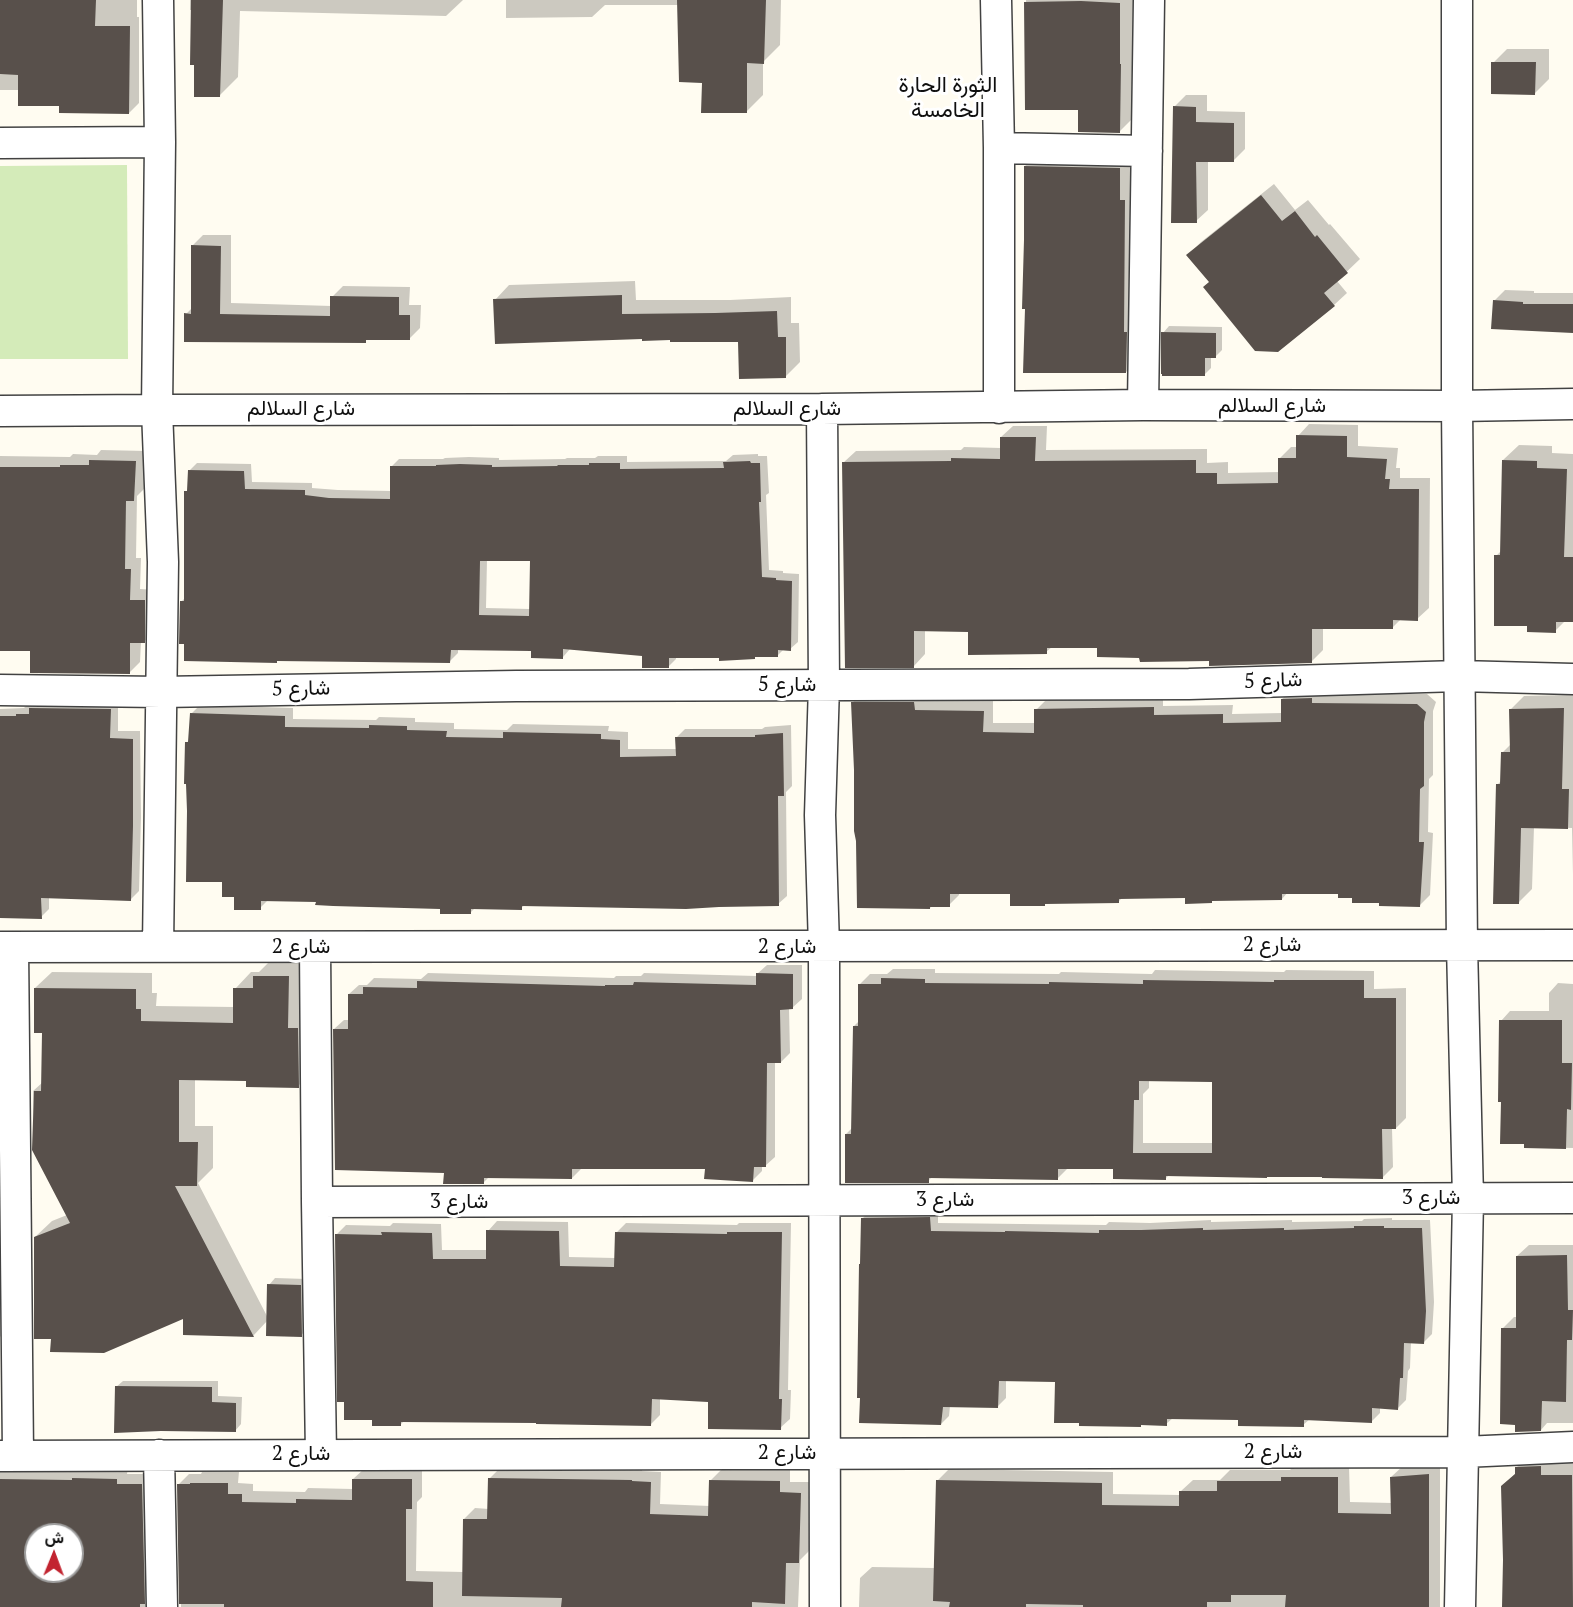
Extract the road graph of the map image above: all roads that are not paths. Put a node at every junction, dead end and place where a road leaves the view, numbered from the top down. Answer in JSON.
{"nodes":[{"id":1,"x":158,"y":0,"type":"edge"},
{"id":2,"x":996,"y":0,"type":"edge"},
{"id":3,"x":1149,"y":0,"type":"edge"},
{"id":4,"x":1457,"y":0,"type":"edge"},
{"id":5,"x":160,"y":142,"type":"junction"},
{"id":6,"x":0,"y":143,"type":"edge"},
{"id":7,"x":999,"y":148,"type":"junction"},
{"id":8,"x":1146,"y":151,"type":"junction"},
{"id":9,"x":1573,"y":404,"type":"edge"},
{"id":10,"x":1143,"y":405,"type":"junction"},
{"id":11,"x":1457,"y":406,"type":"junction"},
{"id":12,"x":999,"y":408,"type":"junction"},
{"id":13,"x":822,"y":409,"type":"junction"},
{"id":14,"x":157,"y":410,"type":"junction"},
{"id":15,"x":0,"y":411,"type":"edge"},
{"id":16,"x":1460,"y":676,"type":"junction"},
{"id":17,"x":1573,"y":679,"type":"edge"},
{"id":18,"x":824,"y":685,"type":"junction"},
{"id":19,"x":0,"y":690,"type":"edge"},
{"id":20,"x":161,"y":692,"type":"junction"},
{"id":21,"x":1462,"y":945,"type":"junction"},
{"id":22,"x":1573,"y":945,"type":"edge"},
{"id":23,"x":6,"y":947,"type":"edge"},
{"id":24,"x":158,"y":947,"type":"junction"},
{"id":25,"x":315,"y":947,"type":"junction"},
{"id":26,"x":824,"y":947,"type":"junction"},
{"id":27,"x":1468,"y":1198,"type":"junction"},
{"id":28,"x":1573,"y":1198,"type":"edge"},
{"id":29,"x":825,"y":1201,"type":"junction"},
{"id":30,"x":317,"y":1202,"type":"junction"},
{"id":31,"x":8,"y":1211,"type":"edge"},
{"id":32,"x":1573,"y":1447,"type":"edge"},
{"id":33,"x":825,"y":1452,"type":"junction"},
{"id":34,"x":1464,"y":1452,"type":"junction"},
{"id":35,"x":321,"y":1454,"type":"junction"},
{"id":36,"x":159,"y":1455,"type":"junction"},
{"id":37,"x":9,"y":1456,"type":"edge"},
{"id":38,"x":162,"y":1607,"type":"edge"},
{"id":39,"x":825,"y":1607,"type":"edge"},
{"id":40,"x":1460,"y":1607,"type":"edge"}],
"edges":[{"from":1,"to":5,"type":"street"},
{"from":2,"to":7,"type":"street"},
{"from":3,"to":8,"type":"street"},
{"from":4,"to":11,"type":"street"},
{"from":5,"to":6,"type":"street"},
{"from":5,"to":14,"type":"street"},
{"from":7,"to":8,"type":"street"},
{"from":7,"to":12,"type":"street"},
{"from":8,"to":10,"type":"street"},
{"from":9,"to":11,"type":"street","name":"شارع السلالم"},
{"from":10,"to":11,"type":"street","name":"شارع السلالم"},
{"from":10,"to":12,"type":"street","name":"شارع السلالم"},
{"from":11,"to":16,"type":"street"},
{"from":12,"to":13,"type":"street","name":"شارع السلالم"},
{"from":13,"to":14,"type":"street","name":"شارع السلالم"},
{"from":13,"to":18,"type":"street"},
{"from":14,"to":15,"type":"street","name":"شارع السلالم"},
{"from":14,"to":20,"type":"street"},
{"from":16,"to":17,"type":"street","name":"شارع 5"},
{"from":16,"to":18,"type":"street","name":"شارع 5"},
{"from":16,"to":21,"type":"street"},
{"from":18,"to":20,"type":"street","name":"شارع 5"},
{"from":18,"to":26,"type":"street"},
{"from":19,"to":20,"type":"street","name":"شارع 5"},
{"from":20,"to":24,"type":"street"},
{"from":21,"to":22,"type":"street","name":"شارع 2"},
{"from":21,"to":26,"type":"street","name":"شارع 2"},
{"from":21,"to":27,"type":"street"},
{"from":23,"to":24,"type":"street","name":"شارع 2"},
{"from":23,"to":31,"type":"street"},
{"from":24,"to":25,"type":"street","name":"شارع 2"},
{"from":25,"to":26,"type":"street","name":"شارع 2"},
{"from":25,"to":30,"type":"street"},
{"from":26,"to":29,"type":"street"},
{"from":27,"to":28,"type":"street","name":"شارع 3"},
{"from":27,"to":29,"type":"street","name":"شارع 3"},
{"from":27,"to":34,"type":"street"},
{"from":29,"to":30,"type":"street","name":"شارع 3"},
{"from":29,"to":33,"type":"street"},
{"from":30,"to":35,"type":"street"},
{"from":31,"to":37,"type":"street"},
{"from":32,"to":34,"type":"street","name":"شارع 2"},
{"from":33,"to":34,"type":"street","name":"شارع 2"},
{"from":33,"to":35,"type":"street","name":"شارع 2"},
{"from":33,"to":39,"type":"street"},
{"from":34,"to":40,"type":"street"},
{"from":35,"to":36,"type":"street","name":"شارع 2"},
{"from":36,"to":37,"type":"street","name":"شارع 2"},
{"from":36,"to":38,"type":"street"}]}
